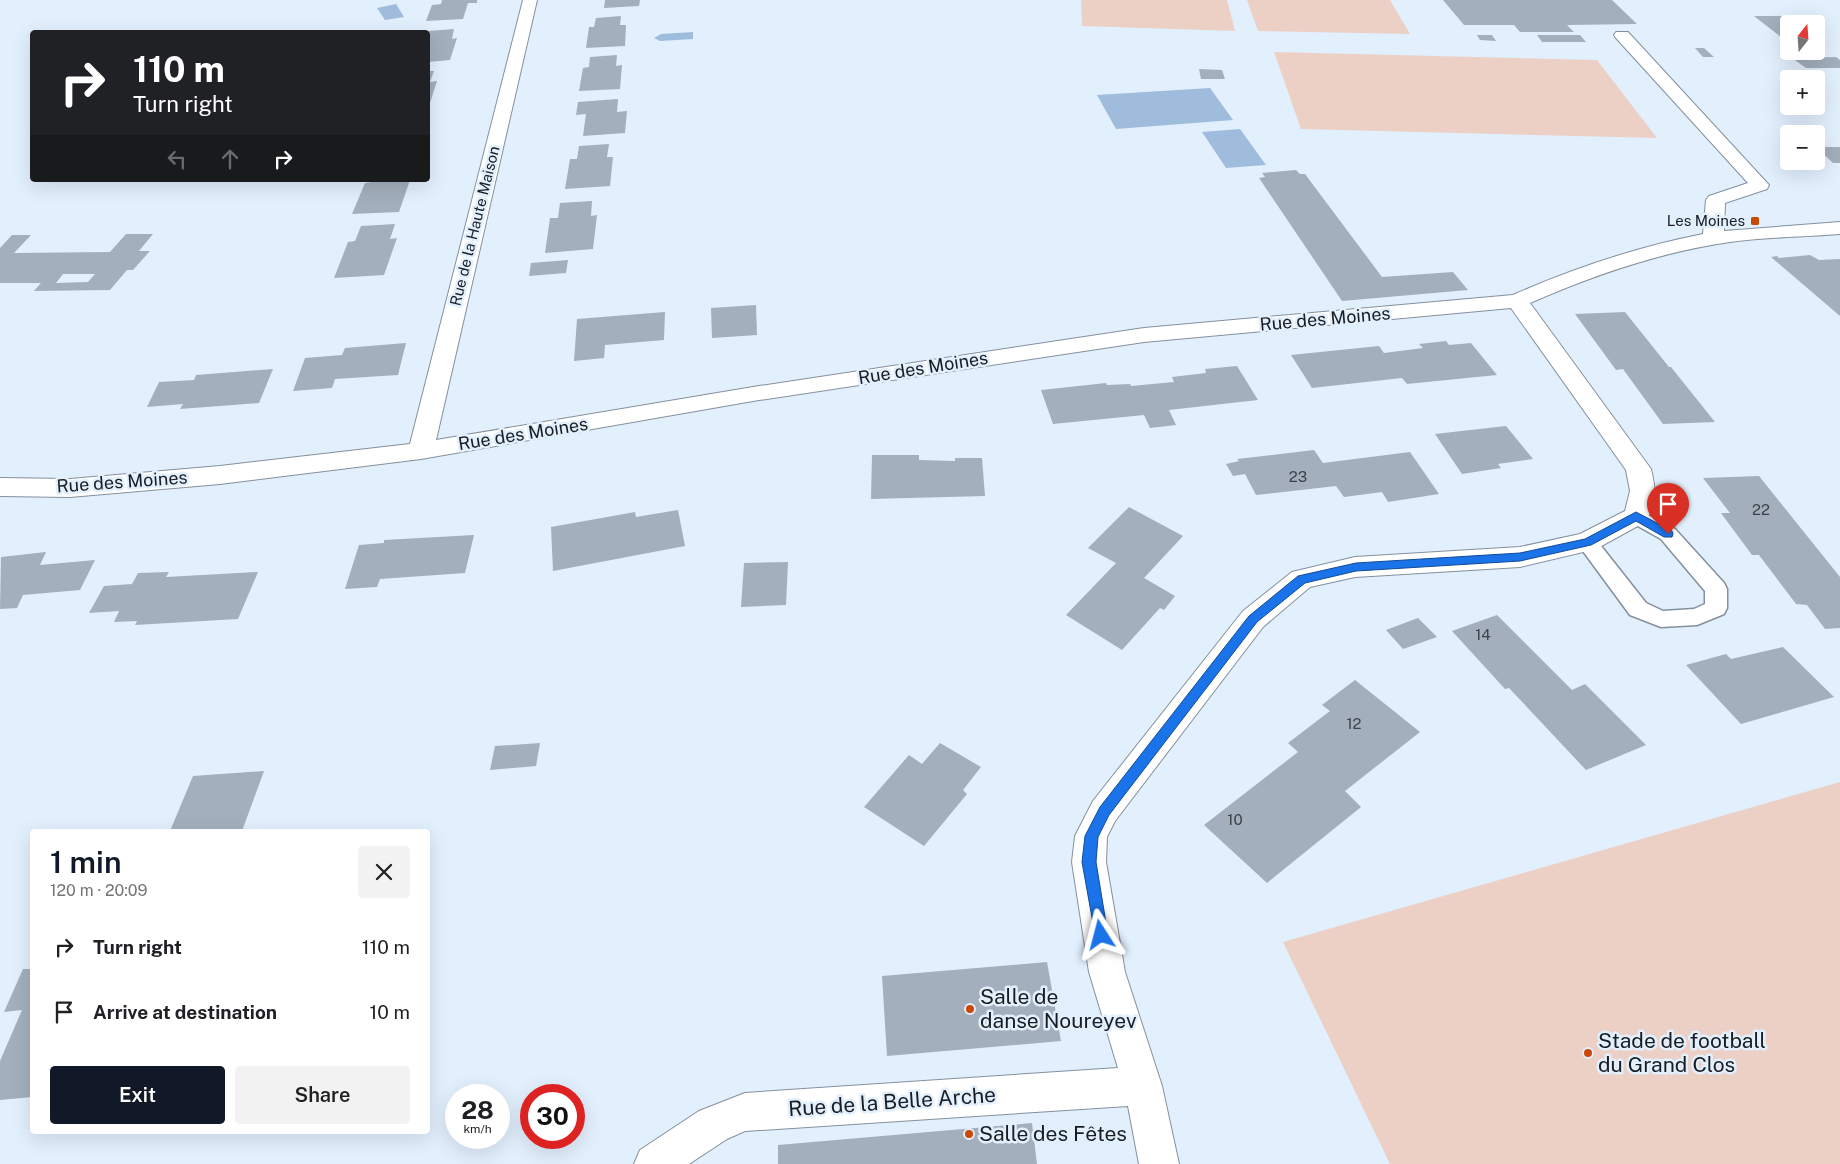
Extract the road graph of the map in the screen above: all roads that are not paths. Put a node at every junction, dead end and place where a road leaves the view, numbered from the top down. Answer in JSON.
{"nodes":[{"id":1,"x":530,"y":0,"type":"edge"},
{"id":2,"x":1622,"y":35,"type":"dead end"},
{"id":3,"x":1840,"y":228,"type":"edge"},
{"id":4,"x":1713,"y":239,"type":"junction"},
{"id":5,"x":1517,"y":301,"type":"junction"},
{"id":6,"x":421,"y":451,"type":"junction"},
{"id":7,"x":0,"y":487,"type":"edge"},
{"id":8,"x":1636,"y":516,"type":"junction"},
{"id":9,"x":1588,"y":542,"type":"junction"},
{"id":10,"x":1143,"y":1086,"type":"junction"},
{"id":11,"x":654,"y":1164,"type":"edge"},
{"id":12,"x":1159,"y":1164,"type":"edge"}],
"edges":[{"from":1,"to":6,"type":"street","name":"Rue de la Haute Maison"},
{"from":2,"to":4,"type":"street"},
{"from":3,"to":4,"type":"street","name":"Rue des Moines"},
{"from":4,"to":5,"type":"street","name":"Rue des Moines"},
{"from":5,"to":6,"type":"street","name":"Rue des Moines"},
{"from":5,"to":8,"type":"street"},
{"from":6,"to":7,"type":"street","name":"Rue des Moines"},
{"from":8,"to":9,"type":"street"},
{"from":8,"to":9,"type":"lane"},
{"from":9,"to":10,"type":"street"},
{"from":10,"to":11,"type":"street","name":"Rue de la Belle Arche"},
{"from":10,"to":12,"type":"street"}]}
